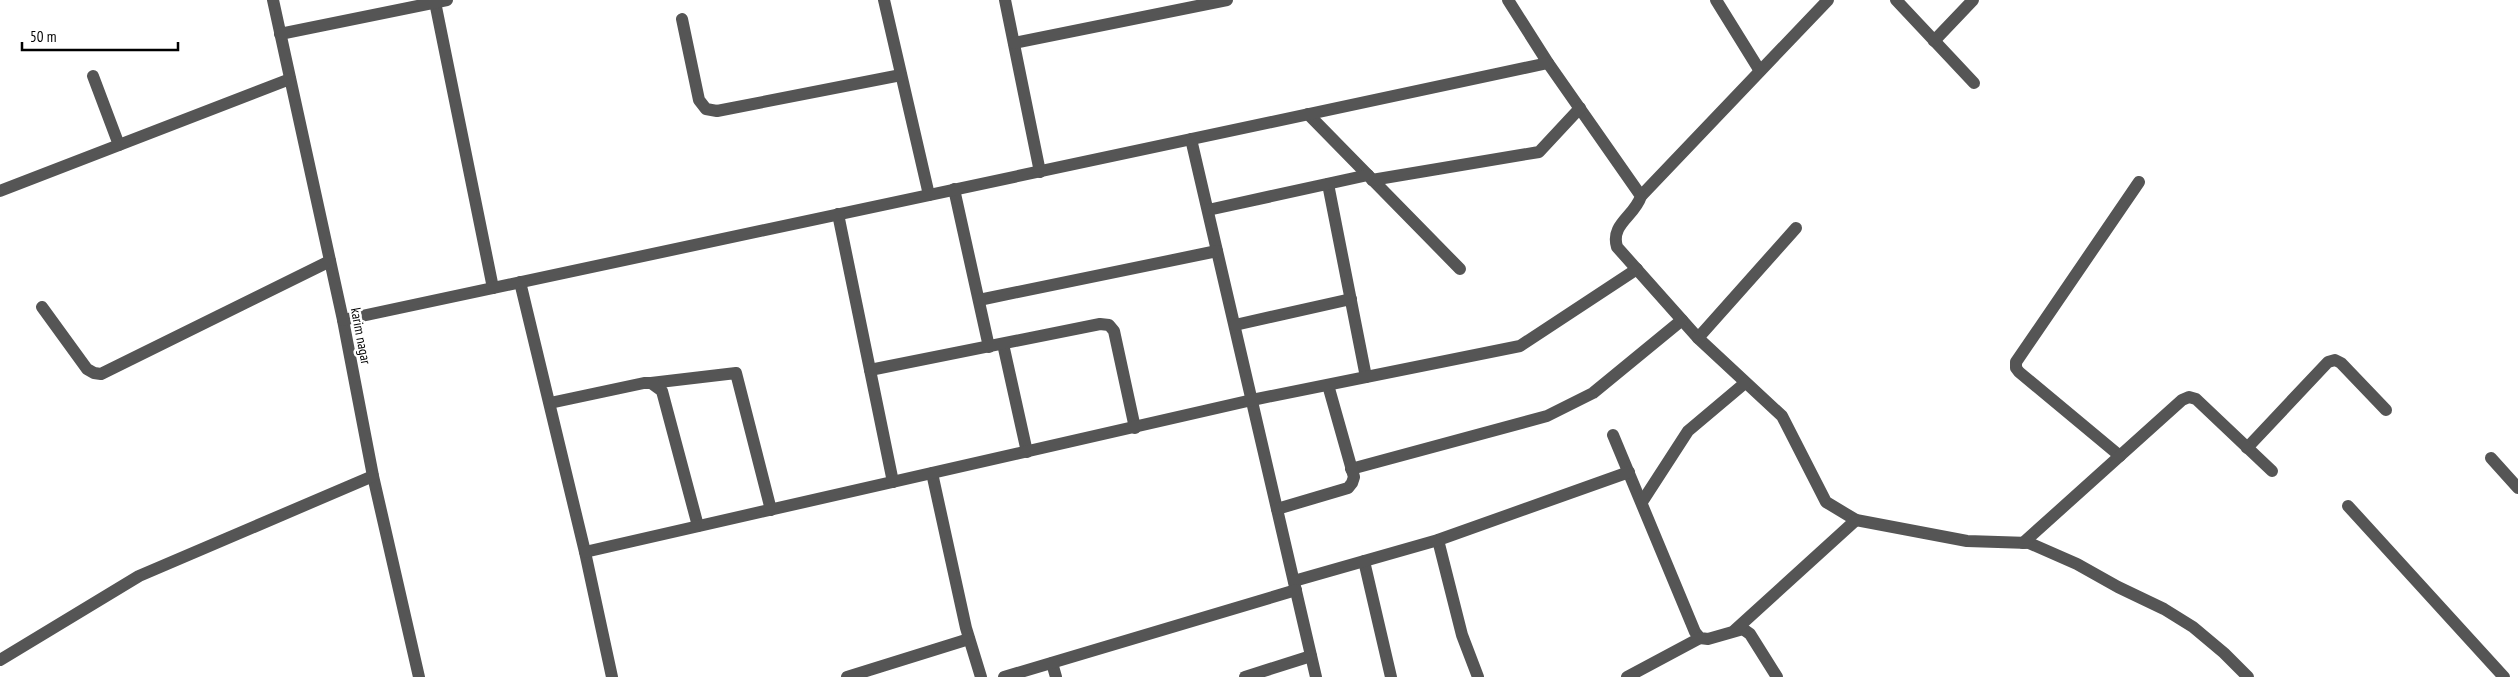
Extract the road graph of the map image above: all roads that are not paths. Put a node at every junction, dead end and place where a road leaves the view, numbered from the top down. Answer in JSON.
{"nodes":[{"id":1,"x":273,"y":0,"type":"edge"},
{"id":2,"x":884,"y":0,"type":"edge"},
{"id":3,"x":1005,"y":0,"type":"edge"},
{"id":4,"x":1227,"y":0,"type":"edge"},
{"id":5,"x":1508,"y":0,"type":"edge"},
{"id":6,"x":1716,"y":0,"type":"edge"},
{"id":7,"x":1828,"y":0,"type":"edge"},
{"id":8,"x":1896,"y":0,"type":"edge"},
{"id":9,"x":1973,"y":0,"type":"edge"},
{"id":10,"x":441,"y":1,"type":"edge"},
{"id":11,"x":682,"y":19,"type":"dead end"},
{"id":12,"x":280,"y":34,"type":"junction"},
{"id":13,"x":1934,"y":41,"type":"junction"},
{"id":14,"x":1014,"y":43,"type":"junction"},
{"id":15,"x":1548,"y":64,"type":"junction"},
{"id":16,"x":1760,"y":71,"type":"junction"},
{"id":17,"x":901,"y":75,"type":"junction"},
{"id":18,"x":93,"y":76,"type":"dead end"},
{"id":19,"x":290,"y":79,"type":"junction"},
{"id":20,"x":1974,"y":84,"type":"dead end"},
{"id":21,"x":1580,"y":108,"type":"junction"},
{"id":22,"x":1308,"y":114,"type":"junction"},
{"id":23,"x":1191,"y":139,"type":"junction"},
{"id":24,"x":119,"y":145,"type":"junction"},
{"id":25,"x":1040,"y":172,"type":"junction"},
{"id":26,"x":1370,"y":177,"type":"junction"},
{"id":27,"x":2139,"y":182,"type":"dead end"},
{"id":28,"x":1328,"y":184,"type":"junction"},
{"id":29,"x":954,"y":190,"type":"junction"},
{"id":30,"x":0,"y":191,"type":"edge"},
{"id":31,"x":929,"y":195,"type":"junction"},
{"id":32,"x":1641,"y":196,"type":"junction"},
{"id":33,"x":1208,"y":210,"type":"junction"},
{"id":34,"x":838,"y":214,"type":"junction"},
{"id":35,"x":1796,"y":228,"type":"dead end"},
{"id":36,"x":1217,"y":251,"type":"junction"},
{"id":37,"x":330,"y":261,"type":"junction"},
{"id":38,"x":1460,"y":269,"type":"dead end"},
{"id":39,"x":1637,"y":269,"type":"junction"},
{"id":40,"x":520,"y":282,"type":"junction"},
{"id":41,"x":493,"y":288,"type":"junction"},
{"id":42,"x":1351,"y":299,"type":"junction"},
{"id":43,"x":979,"y":300,"type":"junction"},
{"id":44,"x":42,"y":307,"type":"dead end"},
{"id":45,"x":343,"y":320,"type":"junction"},
{"id":46,"x":1682,"y":320,"type":"junction"},
{"id":47,"x":1234,"y":325,"type":"junction"},
{"id":48,"x":1698,"y":338,"type":"junction"},
{"id":49,"x":1003,"y":344,"type":"junction"},
{"id":50,"x":989,"y":347,"type":"junction"},
{"id":51,"x":870,"y":370,"type":"junction"},
{"id":52,"x":1366,"y":377,"type":"junction"},
{"id":53,"x":651,"y":383,"type":"junction"},
{"id":54,"x":1745,"y":383,"type":"junction"},
{"id":55,"x":1328,"y":385,"type":"junction"},
{"id":56,"x":1252,"y":400,"type":"junction"},
{"id":57,"x":550,"y":403,"type":"junction"},
{"id":58,"x":2386,"y":410,"type":"dead end"},
{"id":59,"x":1135,"y":428,"type":"junction"},
{"id":60,"x":1613,"y":435,"type":"dead end"},
{"id":61,"x":2247,"y":448,"type":"junction"},
{"id":62,"x":1027,"y":452,"type":"junction"},
{"id":63,"x":2120,"y":456,"type":"junction"},
{"id":64,"x":2490,"y":458,"type":"dead end"},
{"id":65,"x":1351,"y":469,"type":"junction"},
{"id":66,"x":1629,"y":472,"type":"junction"},
{"id":67,"x":2272,"y":472,"type":"dead end"},
{"id":68,"x":932,"y":473,"type":"junction"},
{"id":69,"x":373,"y":476,"type":"junction"},
{"id":70,"x":893,"y":482,"type":"junction"},
{"id":71,"x":2518,"y":488,"type":"edge"},
{"id":72,"x":1642,"y":502,"type":"junction"},
{"id":73,"x":2348,"y":506,"type":"dead end"},
{"id":74,"x":770,"y":510,"type":"junction"},
{"id":75,"x":1277,"y":510,"type":"junction"},
{"id":76,"x":1856,"y":520,"type":"junction"},
{"id":77,"x":698,"y":526,"type":"junction"},
{"id":78,"x":1438,"y":540,"type":"junction"},
{"id":79,"x":2024,"y":544,"type":"junction"},
{"id":80,"x":585,"y":552,"type":"junction"},
{"id":81,"x":1364,"y":561,"type":"junction"},
{"id":82,"x":1295,"y":586,"type":"junction"},
{"id":83,"x":1735,"y":630,"type":"junction"},
{"id":84,"x":1700,"y":638,"type":"junction"},
{"id":85,"x":969,"y":639,"type":"junction"},
{"id":86,"x":1312,"y":656,"type":"junction"},
{"id":87,"x":0,"y":660,"type":"edge"},
{"id":88,"x":1052,"y":663,"type":"junction"},
{"id":89,"x":419,"y":677,"type":"edge"},
{"id":90,"x":612,"y":677,"type":"edge"},
{"id":91,"x":847,"y":677,"type":"edge"},
{"id":92,"x":981,"y":677,"type":"edge"},
{"id":93,"x":1004,"y":677,"type":"edge"},
{"id":94,"x":1056,"y":677,"type":"edge"},
{"id":95,"x":1245,"y":677,"type":"edge"},
{"id":96,"x":1316,"y":677,"type":"edge"},
{"id":97,"x":1391,"y":677,"type":"edge"},
{"id":98,"x":1478,"y":677,"type":"edge"},
{"id":99,"x":1627,"y":677,"type":"edge"},
{"id":100,"x":1777,"y":677,"type":"edge"},
{"id":101,"x":2248,"y":677,"type":"edge"},
{"id":102,"x":2504,"y":677,"type":"edge"}],
"edges":[{"from":1,"to":12,"type":"street","name":"karim nagar"},
{"from":2,"to":17,"type":"street"},
{"from":3,"to":14,"type":"street"},
{"from":4,"to":14,"type":"street"},
{"from":5,"to":15,"type":"street"},
{"from":6,"to":16,"type":"street"},
{"from":7,"to":16,"type":"street"},
{"from":8,"to":13,"type":"street"},
{"from":9,"to":13,"type":"street"},
{"from":10,"to":12,"type":"street"},
{"from":10,"to":41,"type":"street"},
{"from":11,"to":17,"type":"street"},
{"from":12,"to":19,"type":"street","name":"karim nagar"},
{"from":13,"to":20,"type":"street"},
{"from":14,"to":25,"type":"street"},
{"from":15,"to":21,"type":"street"},
{"from":15,"to":22,"type":"street"},
{"from":16,"to":32,"type":"street"},
{"from":17,"to":31,"type":"street"},
{"from":18,"to":24,"type":"street"},
{"from":19,"to":24,"type":"street"},
{"from":19,"to":37,"type":"street","name":"karim nagar"},
{"from":21,"to":26,"type":"street"},
{"from":21,"to":32,"type":"street"},
{"from":22,"to":23,"type":"street"},
{"from":22,"to":26,"type":"street"},
{"from":23,"to":25,"type":"street"},
{"from":23,"to":33,"type":"street"},
{"from":24,"to":30,"type":"street"},
{"from":25,"to":29,"type":"street"},
{"from":26,"to":28,"type":"street"},
{"from":26,"to":38,"type":"street"},
{"from":27,"to":63,"type":"street"},
{"from":28,"to":33,"type":"street"},
{"from":28,"to":42,"type":"street"},
{"from":29,"to":31,"type":"street"},
{"from":29,"to":43,"type":"street"},
{"from":31,"to":34,"type":"street"},
{"from":32,"to":39,"type":"street"},
{"from":33,"to":36,"type":"street"},
{"from":34,"to":40,"type":"street"},
{"from":34,"to":51,"type":"street"},
{"from":35,"to":48,"type":"street"},
{"from":36,"to":43,"type":"street"},
{"from":36,"to":47,"type":"street"},
{"from":37,"to":44,"type":"street"},
{"from":37,"to":45,"type":"street","name":"karim nagar"},
{"from":39,"to":46,"type":"street"},
{"from":39,"to":52,"type":"street"},
{"from":40,"to":41,"type":"street"},
{"from":40,"to":57,"type":"street"},
{"from":41,"to":45,"type":"street"},
{"from":42,"to":47,"type":"street"},
{"from":42,"to":52,"type":"street"},
{"from":43,"to":50,"type":"street"},
{"from":45,"to":69,"type":"street","name":"karim nagar"},
{"from":46,"to":48,"type":"street"},
{"from":46,"to":65,"type":"street"},
{"from":47,"to":56,"type":"street"},
{"from":48,"to":54,"type":"street"},
{"from":49,"to":50,"type":"street"},
{"from":49,"to":59,"type":"street"},
{"from":49,"to":62,"type":"street"},
{"from":50,"to":51,"type":"street"},
{"from":51,"to":70,"type":"street"},
{"from":52,"to":55,"type":"street"},
{"from":53,"to":57,"type":"street"},
{"from":53,"to":74,"type":"street"},
{"from":53,"to":77,"type":"street"},
{"from":54,"to":72,"type":"street"},
{"from":54,"to":76,"type":"street"},
{"from":55,"to":56,"type":"street"},
{"from":55,"to":65,"type":"street"},
{"from":56,"to":59,"type":"street"},
{"from":56,"to":75,"type":"street"},
{"from":57,"to":80,"type":"street"},
{"from":58,"to":61,"type":"street"},
{"from":59,"to":62,"type":"street"},
{"from":60,"to":66,"type":"street"},
{"from":61,"to":63,"type":"street"},
{"from":61,"to":67,"type":"street"},
{"from":62,"to":68,"type":"street"},
{"from":63,"to":79,"type":"street"},
{"from":64,"to":71,"type":"street"},
{"from":65,"to":75,"type":"street"},
{"from":66,"to":72,"type":"street"},
{"from":66,"to":78,"type":"street"},
{"from":68,"to":70,"type":"street"},
{"from":68,"to":85,"type":"street"},
{"from":69,"to":87,"type":"street"},
{"from":69,"to":89,"type":"street","name":"karim nagar"},
{"from":70,"to":74,"type":"street"},
{"from":72,"to":84,"type":"street"},
{"from":73,"to":102,"type":"street"},
{"from":74,"to":77,"type":"street"},
{"from":75,"to":82,"type":"street"},
{"from":76,"to":79,"type":"street"},
{"from":76,"to":83,"type":"street"},
{"from":77,"to":80,"type":"street"},
{"from":78,"to":81,"type":"street"},
{"from":78,"to":98,"type":"street"},
{"from":79,"to":101,"type":"street"},
{"from":80,"to":90,"type":"street"},
{"from":81,"to":82,"type":"street"},
{"from":81,"to":97,"type":"street"},
{"from":82,"to":86,"type":"street"},
{"from":82,"to":88,"type":"street"},
{"from":83,"to":84,"type":"street"},
{"from":83,"to":100,"type":"street"},
{"from":84,"to":99,"type":"street"},
{"from":85,"to":91,"type":"street"},
{"from":85,"to":92,"type":"street"},
{"from":86,"to":95,"type":"street"},
{"from":86,"to":96,"type":"street"},
{"from":88,"to":93,"type":"street"},
{"from":88,"to":94,"type":"street"}]}
